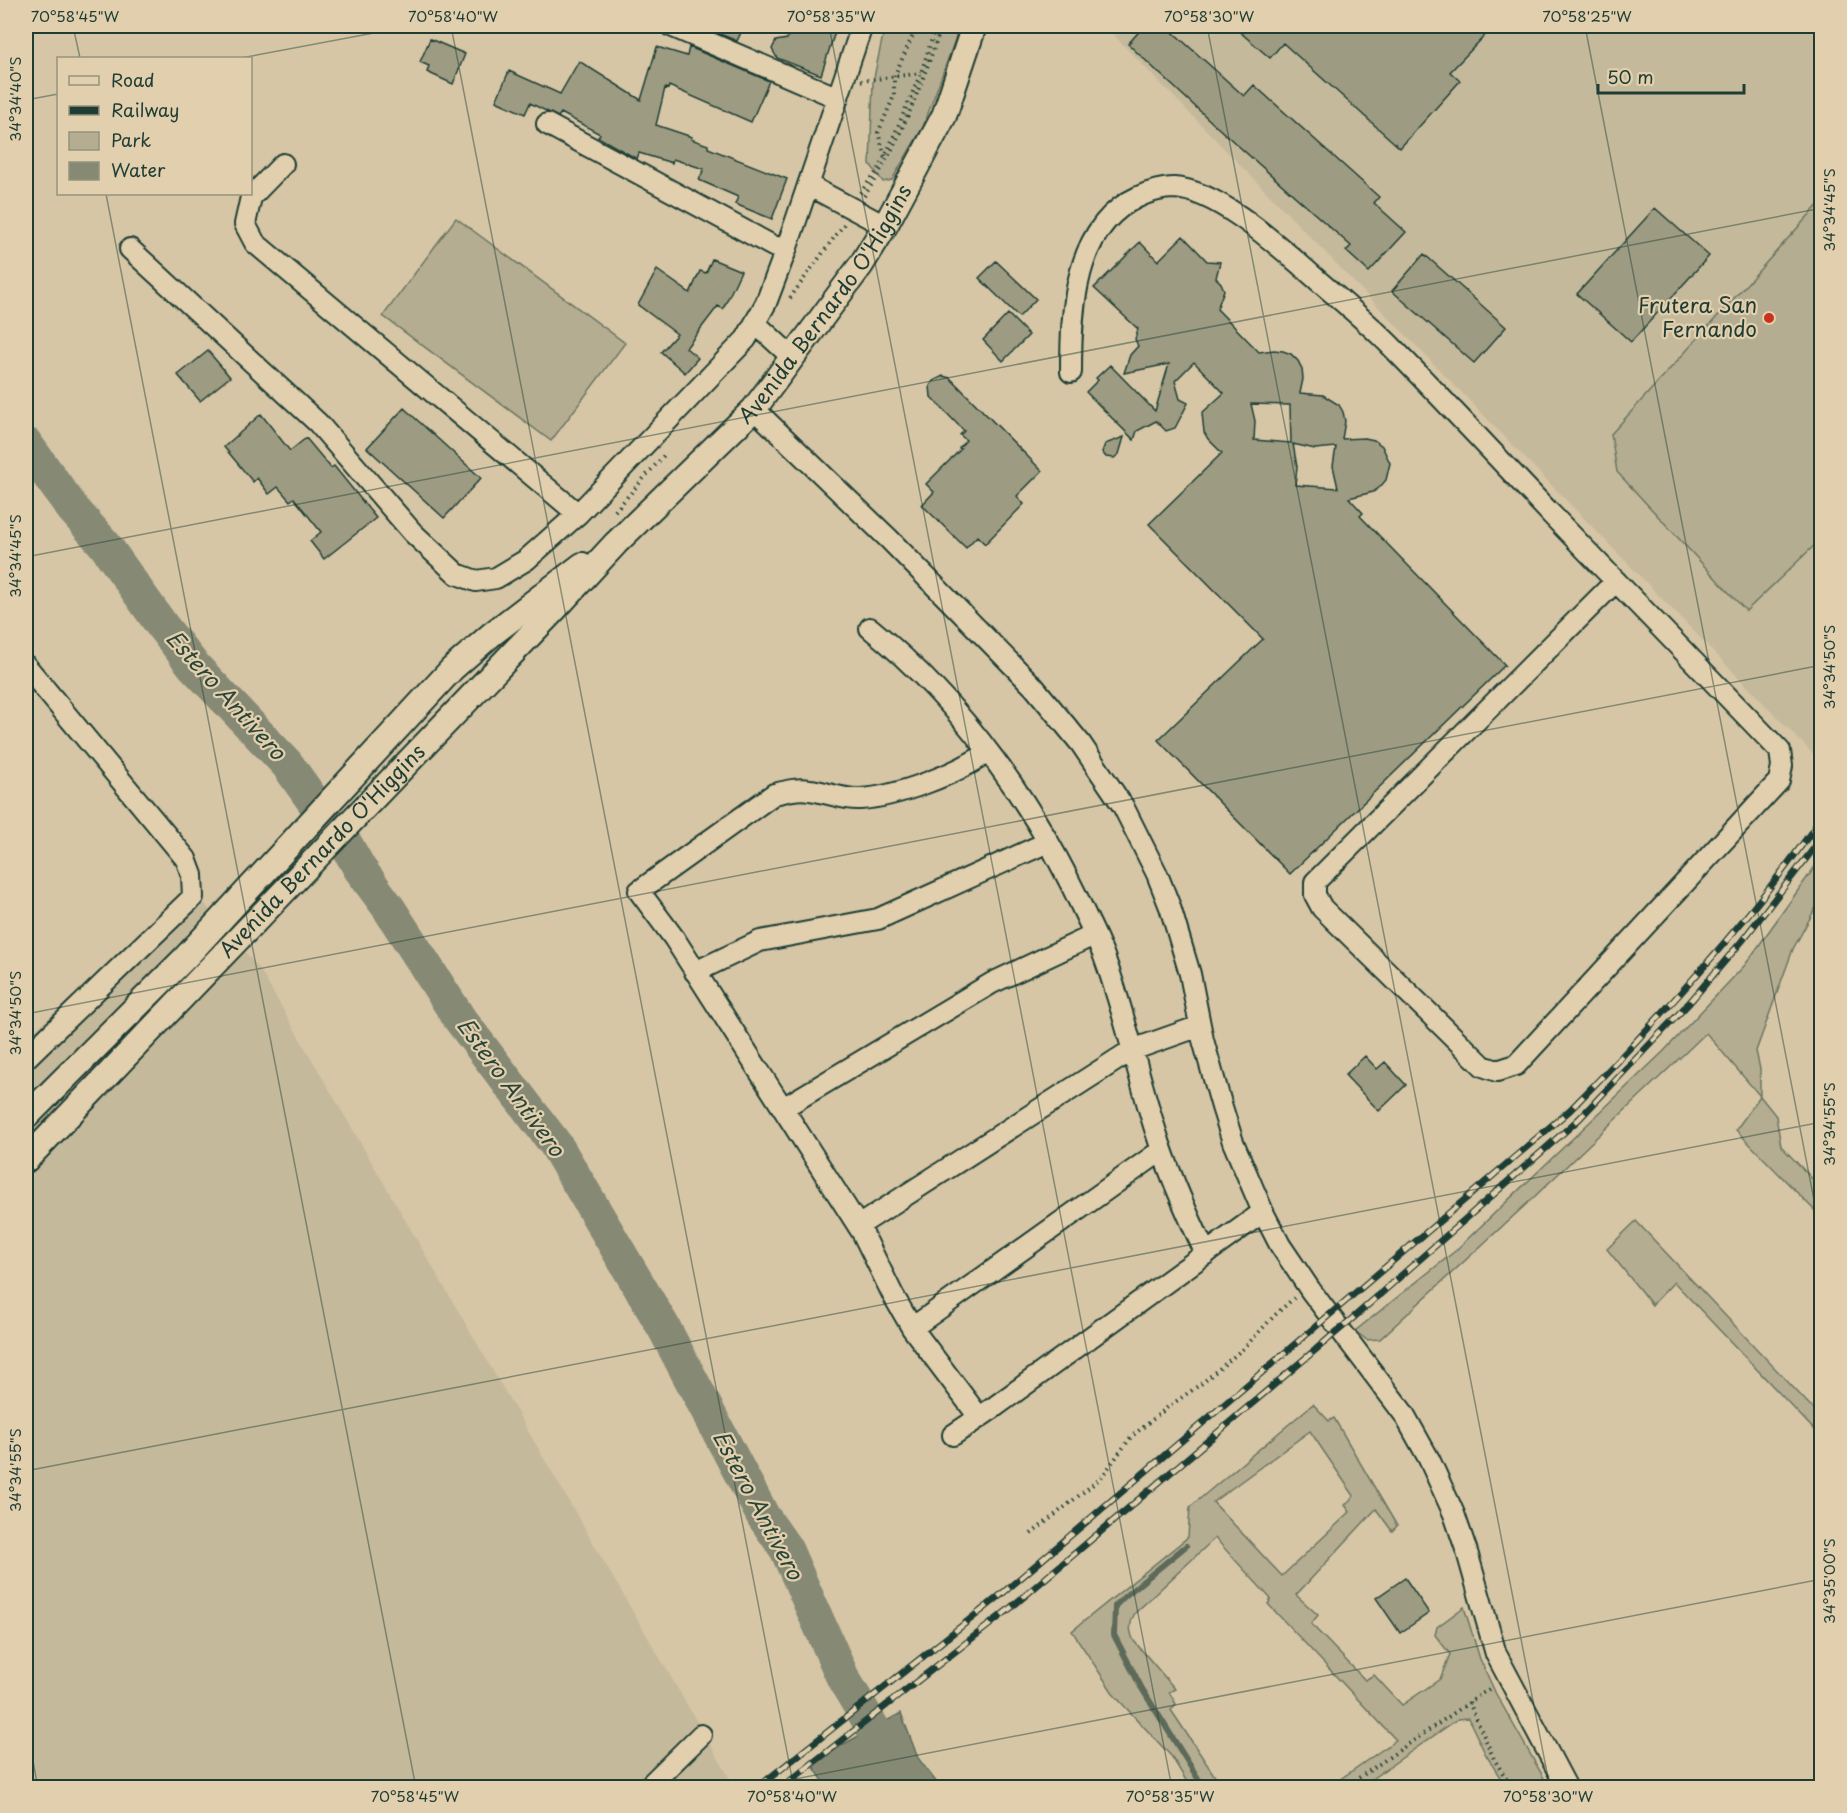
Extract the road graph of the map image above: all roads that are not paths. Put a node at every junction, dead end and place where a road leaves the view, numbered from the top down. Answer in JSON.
{"nodes":[{"id":1,"x":671,"y":26,"type":"edge"},
{"id":2,"x":862,"y":26,"type":"edge"},
{"id":3,"x":974,"y":26,"type":"edge"},
{"id":4,"x":840,"y":91,"type":"junction"},
{"id":5,"x":547,"y":124,"type":"dead end"},
{"id":6,"x":283,"y":164,"type":"dead end"},
{"id":7,"x":808,"y":185,"type":"junction"},
{"id":8,"x":885,"y":226,"type":"junction"},
{"id":9,"x":130,"y":249,"type":"dead end"},
{"id":10,"x":786,"y":250,"type":"junction"},
{"id":11,"x":755,"y":322,"type":"junction"},
{"id":12,"x":793,"y":358,"type":"junction"},
{"id":13,"x":1071,"y":372,"type":"dead end"},
{"id":14,"x":754,"y":409,"type":"junction"},
{"id":15,"x":578,"y":514,"type":"junction"},
{"id":16,"x":616,"y":543,"type":"junction"},
{"id":17,"x":1616,"y":581,"type":"junction"},
{"id":18,"x":870,"y":628,"type":"dead end"},
{"id":19,"x":26,"y":666,"type":"edge"},
{"id":20,"x":988,"y":752,"type":"junction"},
{"id":21,"x":1048,"y":842,"type":"junction"},
{"id":22,"x":1094,"y":935,"type":"junction"},
{"id":23,"x":695,"y":972,"type":"junction"},
{"id":24,"x":1200,"y":1026,"type":"junction"},
{"id":25,"x":1132,"y":1050,"type":"junction"},
{"id":26,"x":26,"y":1058,"type":"edge"},
{"id":27,"x":783,"y":1108,"type":"junction"},
{"id":28,"x":26,"y":1118,"type":"edge"},
{"id":29,"x":1162,"y":1150,"type":"junction"},
{"id":30,"x":26,"y":1160,"type":"edge"},
{"id":31,"x":1263,"y":1212,"type":"junction"},
{"id":32,"x":858,"y":1226,"type":"junction"},
{"id":33,"x":1206,"y":1254,"type":"junction"},
{"id":34,"x":912,"y":1328,"type":"junction"},
{"id":35,"x":979,"y":1417,"type":"junction"},
{"id":36,"x":953,"y":1435,"type":"dead end"},
{"id":37,"x":701,"y":1735,"type":"dead end"},
{"id":38,"x":647,"y":1788,"type":"edge"},
{"id":39,"x":1568,"y":1788,"type":"edge"}],
"edges":[{"from":1,"to":4,"type":"street"},
{"from":2,"to":4,"type":"street"},
{"from":3,"to":8,"type":"main road","name":"Avenida Bernardo O'Higgins"},
{"from":4,"to":7,"type":"street"},
{"from":5,"to":10,"type":"street"},
{"from":6,"to":15,"type":"street"},
{"from":7,"to":8,"type":"street"},
{"from":7,"to":10,"type":"street"},
{"from":8,"to":12,"type":"main road","name":"Avenida Bernardo O'Higgins"},
{"from":9,"to":15,"type":"street"},
{"from":10,"to":11,"type":"street"},
{"from":11,"to":12,"type":"street"},
{"from":11,"to":15,"type":"street"},
{"from":12,"to":14,"type":"main road","name":"Avenida Bernardo O'Higgins"},
{"from":13,"to":17,"type":"street"},
{"from":14,"to":16,"type":"main road","name":"Avenida Bernardo O'Higgins"},
{"from":14,"to":24,"type":"street"},
{"from":16,"to":28,"type":"main road","name":"Avenida Bernardo O'Higgins"},
{"from":16,"to":30,"type":"main road","name":"Avenida Bernardo O'Higgins"},
{"from":17,"to":17,"type":"street"},
{"from":18,"to":20,"type":"street"},
{"from":19,"to":26,"type":"street"},
{"from":20,"to":21,"type":"street"},
{"from":20,"to":23,"type":"street"},
{"from":21,"to":22,"type":"street"},
{"from":21,"to":23,"type":"street"},
{"from":22,"to":25,"type":"street"},
{"from":22,"to":27,"type":"street"},
{"from":23,"to":27,"type":"street"},
{"from":24,"to":25,"type":"street"},
{"from":24,"to":31,"type":"street"},
{"from":25,"to":29,"type":"street"},
{"from":25,"to":32,"type":"street"},
{"from":27,"to":32,"type":"street"},
{"from":29,"to":33,"type":"street"},
{"from":29,"to":34,"type":"street"},
{"from":31,"to":33,"type":"street"},
{"from":31,"to":39,"type":"street"},
{"from":32,"to":34,"type":"street"},
{"from":33,"to":35,"type":"street"},
{"from":34,"to":35,"type":"street"},
{"from":35,"to":36,"type":"street"},
{"from":37,"to":38,"type":"street"}]}
